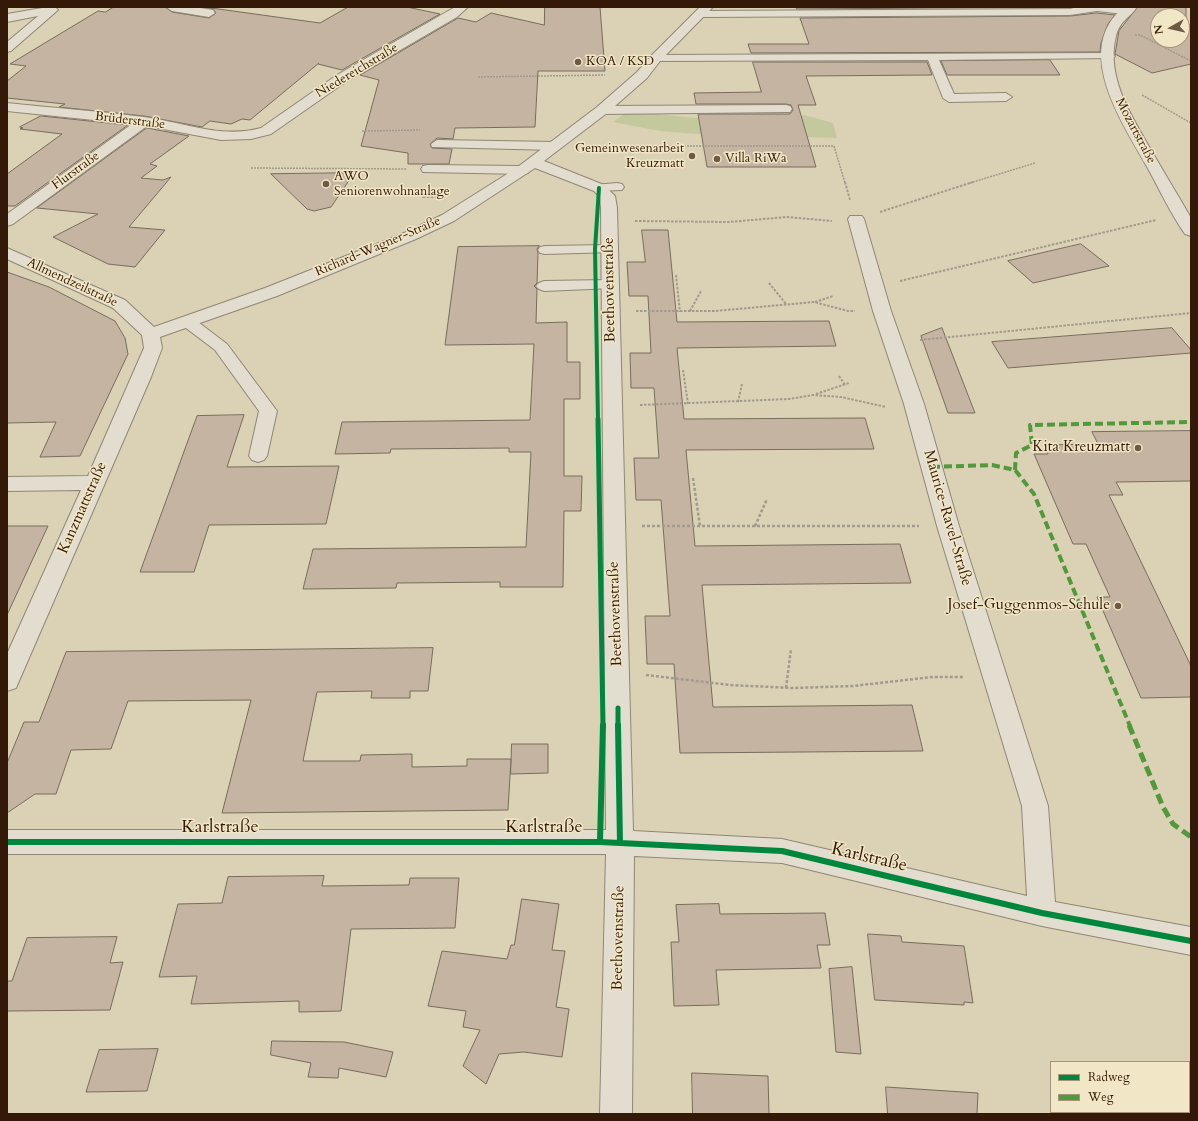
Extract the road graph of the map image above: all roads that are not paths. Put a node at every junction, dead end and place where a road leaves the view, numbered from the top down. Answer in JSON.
{"nodes":[{"id":1,"x":172,"y":7,"type":"edge"},
{"id":2,"x":462,"y":7,"type":"edge"},
{"id":3,"x":58,"y":8,"type":"edge"},
{"id":4,"x":1125,"y":8,"type":"edge"},
{"id":5,"x":704,"y":10,"type":"edge"},
{"id":6,"x":209,"y":13,"type":"dead end"},
{"id":7,"x":7,"y":18,"type":"edge"},
{"id":8,"x":7,"y":48,"type":"edge"},
{"id":9,"x":1109,"y":56,"type":"junction"},
{"id":10,"x":932,"y":57,"type":"junction"},
{"id":11,"x":656,"y":58,"type":"junction"},
{"id":12,"x":1006,"y":97,"type":"dead end"},
{"id":13,"x":7,"y":107,"type":"edge"},
{"id":14,"x":786,"y":109,"type":"dead end"},
{"id":15,"x":602,"y":110,"type":"junction"},
{"id":16,"x":145,"y":121,"type":"junction"},
{"id":17,"x":252,"y":136,"type":"joint"},
{"id":18,"x":437,"y":144,"type":"dead end"},
{"id":19,"x":555,"y":146,"type":"junction"},
{"id":20,"x":528,"y":166,"type":"junction"},
{"id":21,"x":428,"y":169,"type":"road end"},
{"id":22,"x":856,"y":220,"type":"road end"},
{"id":23,"x":7,"y":221,"type":"edge"},
{"id":24,"x":1191,"y":231,"type":"edge"},
{"id":25,"x":609,"y":249,"type":"junction"},
{"id":26,"x":545,"y":250,"type":"dead end"},
{"id":27,"x":7,"y":253,"type":"edge"},
{"id":28,"x":609,"y":285,"type":"junction"},
{"id":29,"x":544,"y":286,"type":"dead end"},
{"id":30,"x":188,"y":322,"type":"junction"},
{"id":31,"x":151,"y":334,"type":"junction"},
{"id":32,"x":258,"y":456,"type":"dead end"},
{"id":33,"x":94,"y":483,"type":"junction"},
{"id":34,"x":7,"y":484,"type":"edge"},
{"id":35,"x":7,"y":681,"type":"edge"},
{"id":36,"x":7,"y":842,"type":"edge"},
{"id":37,"x":620,"y":843,"type":"junction"},
{"id":38,"x":1042,"y":913,"type":"junction"},
{"id":39,"x":1191,"y":941,"type":"edge"},
{"id":40,"x":616,"y":1114,"type":"edge"}],
"edges":[{"from":1,"to":6,"type":"street"},
{"from":2,"to":17,"type":"street","name":"Niedereichstraße"},
{"from":3,"to":7,"type":"street"},
{"from":3,"to":8,"type":"street"},
{"from":4,"to":5,"type":"lane"},
{"from":4,"to":9,"type":"street","name":"Mozartstraße"},
{"from":5,"to":11,"type":"street","name":"Richard-Wagner-Straße"},
{"from":9,"to":10,"type":"lane"},
{"from":9,"to":24,"type":"street","name":"Mozartstraße"},
{"from":10,"to":11,"type":"lane"},
{"from":10,"to":12,"type":"lane"},
{"from":11,"to":15,"type":"street","name":"Richard-Wagner-Straße"},
{"from":13,"to":16,"type":"street","name":"Brüderstraße"},
{"from":14,"to":15,"type":"lane"},
{"from":15,"to":19,"type":"street","name":"Richard-Wagner-Straße"},
{"from":16,"to":17,"type":"street","name":"Brüderstraße"},
{"from":16,"to":23,"type":"street","name":"Flurstraße"},
{"from":18,"to":19,"type":"lane"},
{"from":19,"to":20,"type":"street","name":"Richard-Wagner-Straße"},
{"from":20,"to":21,"type":"lane"},
{"from":20,"to":25,"type":"street","name":"Beethovenstraße"},
{"from":20,"to":30,"type":"street","name":"Richard-Wagner-Straße"},
{"from":22,"to":38,"type":"street","name":"Maurice-Ravel-Straße"},
{"from":25,"to":26,"type":"lane"},
{"from":25,"to":28,"type":"street","name":"Beethovenstraße"},
{"from":27,"to":31,"type":"street","name":"Allmendzeilstraße"},
{"from":28,"to":29,"type":"lane"},
{"from":28,"to":37,"type":"street","name":"Beethovenstraße"},
{"from":30,"to":31,"type":"street","name":"Richard-Wagner-Straße"},
{"from":30,"to":32,"type":"lane"},
{"from":31,"to":33,"type":"street","name":"Kanzmattstraße"},
{"from":33,"to":34,"type":"street"},
{"from":33,"to":35,"type":"street","name":"Kanzmattstraße"},
{"from":36,"to":37,"type":"street","name":"Karlstraße"},
{"from":37,"to":38,"type":"street","name":"Karlstraße"},
{"from":37,"to":40,"type":"street","name":"Beethovenstraße"},
{"from":38,"to":39,"type":"street","name":"Karlstraße"}]}
